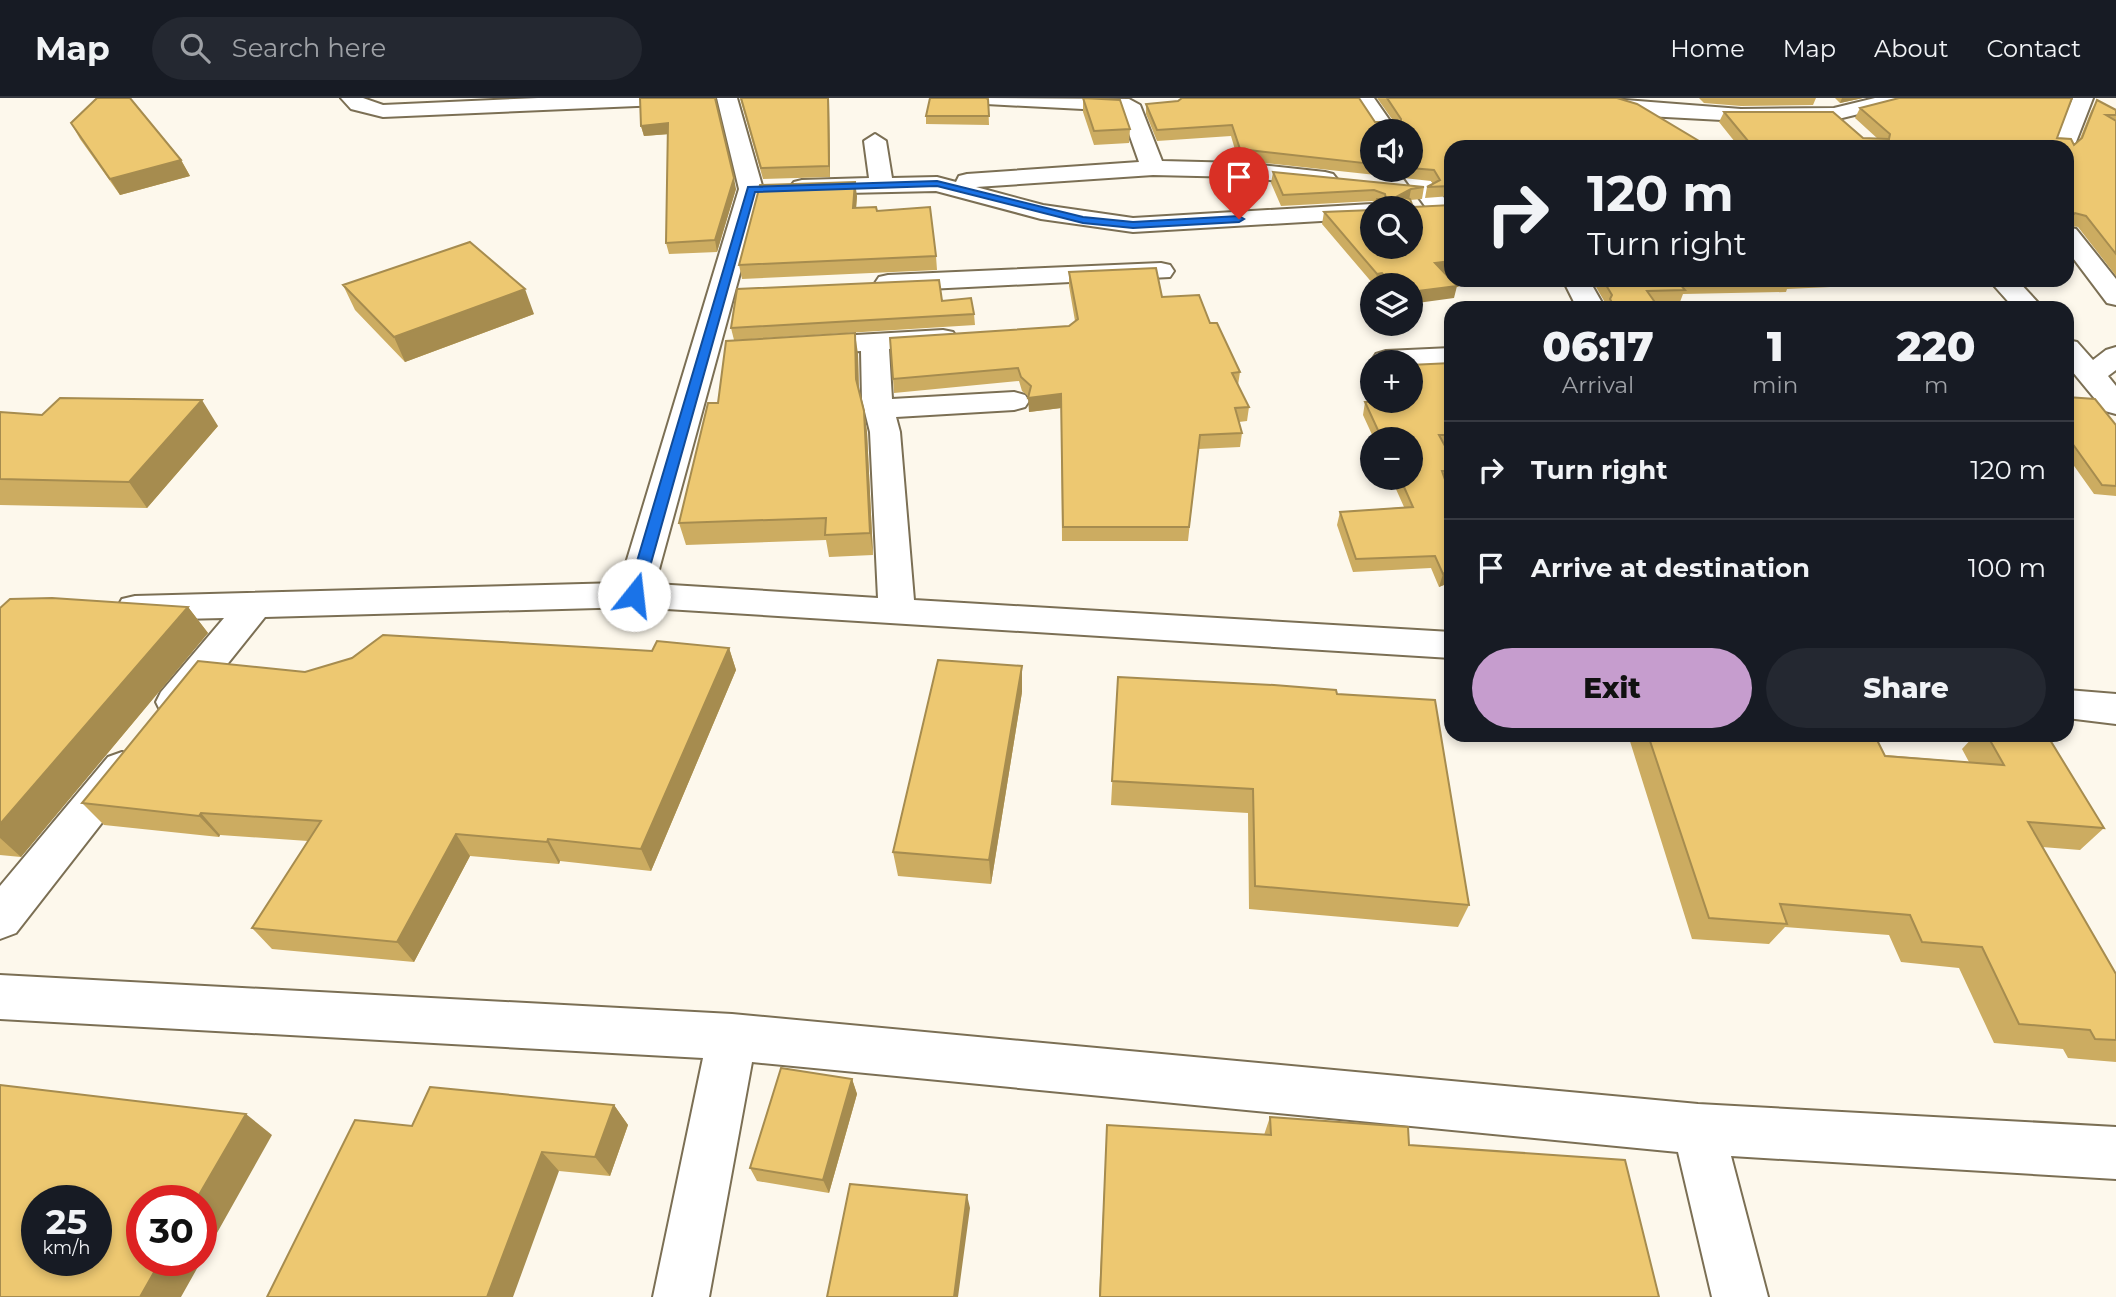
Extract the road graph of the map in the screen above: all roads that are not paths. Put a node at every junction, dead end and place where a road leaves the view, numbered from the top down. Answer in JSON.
{"nodes":[{"id":1,"x":351,"y":98,"type":"edge"},
{"id":2,"x":684,"y":98,"type":"edge"},
{"id":3,"x":986,"y":98,"type":"edge"},
{"id":4,"x":1363,"y":98,"type":"edge"},
{"id":5,"x":1609,"y":98,"type":"edge"},
{"id":6,"x":1901,"y":98,"type":"edge"},
{"id":7,"x":2083,"y":98,"type":"edge"},
{"id":8,"x":732,"y":99,"type":"edge"},
{"id":9,"x":1129,"y":105,"type":"junction"},
{"id":10,"x":1153,"y":105,"type":"edge"},
{"id":11,"x":1827,"y":106,"type":"edge"},
{"id":12,"x":1378,"y":119,"type":"edge"},
{"id":13,"x":1853,"y":130,"type":"edge"},
{"id":14,"x":2066,"y":140,"type":"edge"},
{"id":15,"x":875,"y":141,"type":"dead end"},
{"id":16,"x":1153,"y":167,"type":"junction"},
{"id":17,"x":1345,"y":181,"type":"edge"},
{"id":18,"x":937,"y":184,"type":"junction"},
{"id":19,"x":881,"y":185,"type":"junction"},
{"id":20,"x":751,"y":189,"type":"junction"},
{"id":21,"x":1423,"y":201,"type":"edge"},
{"id":22,"x":1444,"y":207,"type":"edge"},
{"id":23,"x":1360,"y":212,"type":"edge"},
{"id":24,"x":2074,"y":243,"type":"edge"},
{"id":25,"x":1161,"y":271,"type":"dead end"},
{"id":26,"x":859,"y":284,"type":"edge"},
{"id":27,"x":2010,"y":287,"type":"edge"},
{"id":28,"x":2116,"y":297,"type":"edge"},
{"id":29,"x":2022,"y":301,"type":"edge"},
{"id":30,"x":967,"y":336,"type":"edge"},
{"id":31,"x":876,"y":341,"type":"junction"},
{"id":32,"x":783,"y":347,"type":"edge"},
{"id":33,"x":2074,"y":356,"type":"edge"},
{"id":34,"x":2116,"y":356,"type":"edge"},
{"id":35,"x":1444,"y":357,"type":"edge"},
{"id":36,"x":1423,"y":358,"type":"edge"},
{"id":37,"x":2091,"y":375,"type":"junction"},
{"id":38,"x":1014,"y":401,"type":"dead end"},
{"id":39,"x":2116,"y":405,"type":"edge"},
{"id":40,"x":881,"y":409,"type":"junction"},
{"id":41,"x":634,"y":595,"type":"junction"},
{"id":42,"x":254,"y":606,"type":"junction"},
{"id":43,"x":107,"y":609,"type":"edge"},
{"id":44,"x":897,"y":609,"type":"junction"},
{"id":45,"x":1444,"y":645,"type":"edge"},
{"id":46,"x":0,"y":919,"type":"edge"},
{"id":47,"x":0,"y":997,"type":"edge"},
{"id":48,"x":732,"y":1037,"type":"junction"},
{"id":49,"x":1698,"y":1129,"type":"junction"},
{"id":50,"x":2116,"y":1153,"type":"edge"},
{"id":51,"x":681,"y":1297,"type":"edge"},
{"id":52,"x":1740,"y":1297,"type":"edge"}],
"edges":[{"from":1,"to":2,"type":"street"},
{"from":3,"to":9,"type":"street"},
{"from":4,"to":12,"type":"street"},
{"from":5,"to":11,"type":"street"},
{"from":6,"to":11,"type":"street"},
{"from":7,"to":14,"type":"street"},
{"from":8,"to":20,"type":"street"},
{"from":9,"to":10,"type":"street"},
{"from":9,"to":16,"type":"street"},
{"from":11,"to":13,"type":"street"},
{"from":15,"to":19,"type":"street"},
{"from":16,"to":17,"type":"street"},
{"from":16,"to":18,"type":"street"},
{"from":18,"to":19,"type":"street"},
{"from":18,"to":23,"type":"street"},
{"from":19,"to":20,"type":"street"},
{"from":20,"to":41,"type":"street"},
{"from":21,"to":22,"type":"street"},
{"from":24,"to":28,"type":"street"},
{"from":25,"to":26,"type":"street"},
{"from":27,"to":29,"type":"street"},
{"from":30,"to":31,"type":"street"},
{"from":31,"to":32,"type":"street"},
{"from":31,"to":40,"type":"street"},
{"from":33,"to":37,"type":"street"},
{"from":34,"to":37,"type":"street"},
{"from":35,"to":36,"type":"street"},
{"from":37,"to":39,"type":"street"},
{"from":38,"to":40,"type":"street"},
{"from":40,"to":44,"type":"street"},
{"from":41,"to":42,"type":"street"},
{"from":41,"to":44,"type":"street"},
{"from":42,"to":43,"type":"street"},
{"from":42,"to":46,"type":"street"},
{"from":44,"to":45,"type":"street"},
{"from":47,"to":48,"type":"street"},
{"from":48,"to":49,"type":"street"},
{"from":48,"to":51,"type":"street"},
{"from":49,"to":50,"type":"street"},
{"from":49,"to":52,"type":"street"}]}
